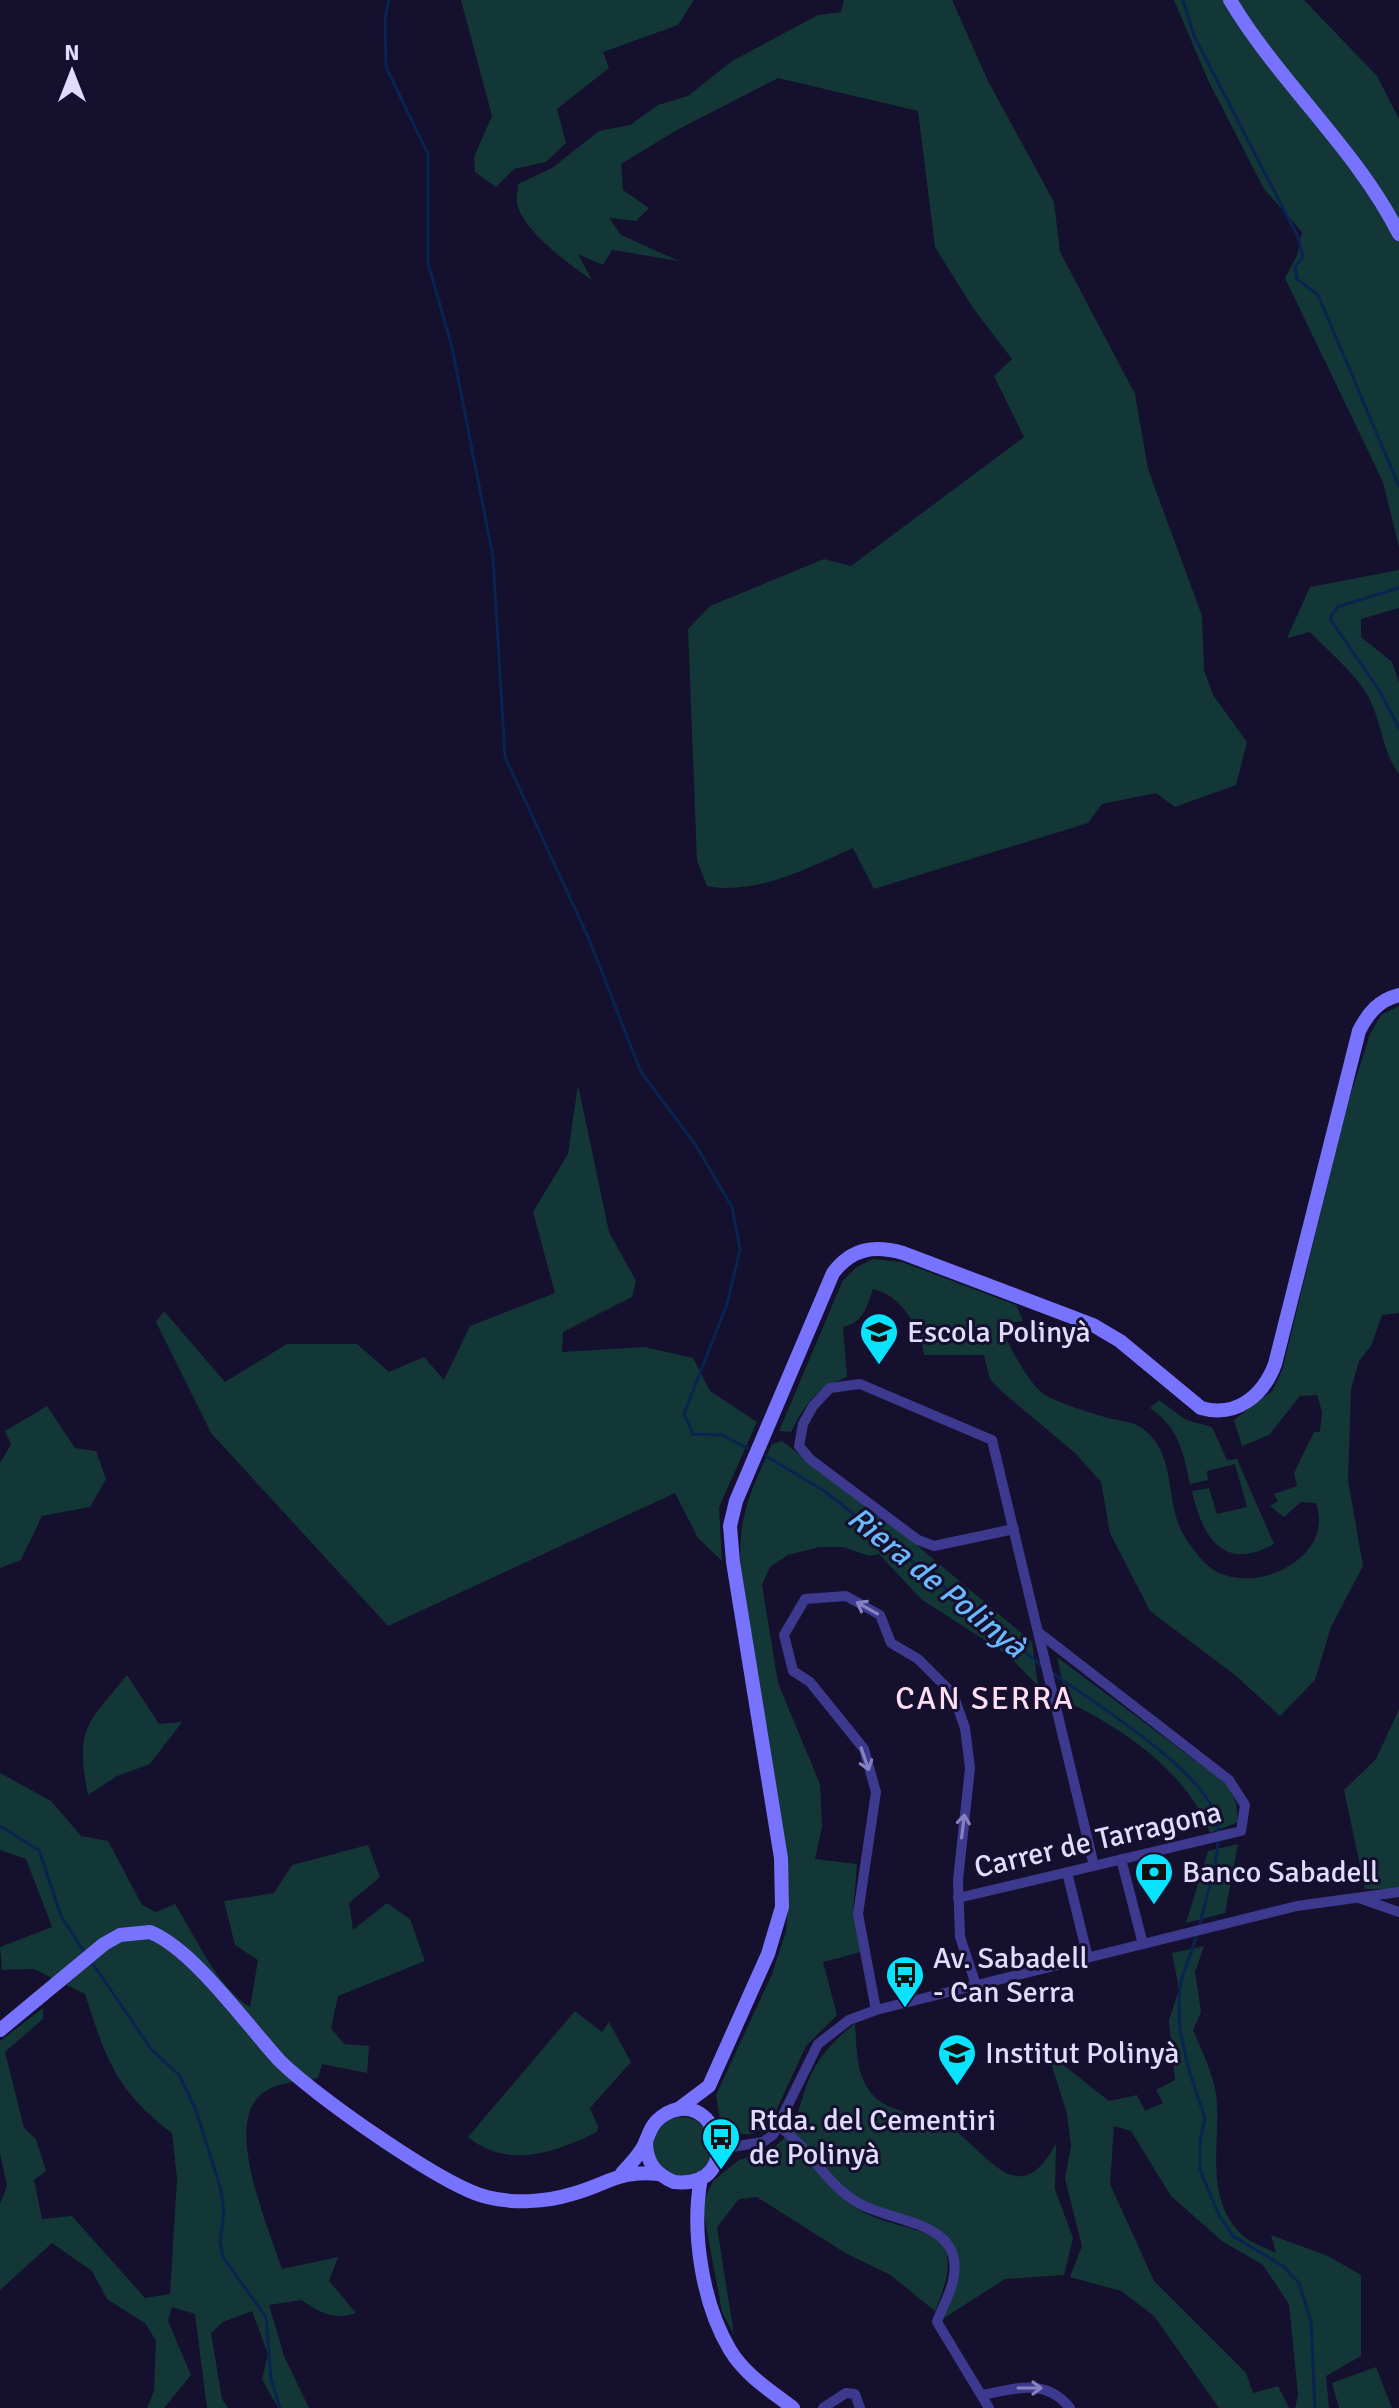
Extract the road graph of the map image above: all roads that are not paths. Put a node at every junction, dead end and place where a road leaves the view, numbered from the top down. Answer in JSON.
{"nodes":[{"id":1,"x":1230,"y":0,"type":"edge"},
{"id":2,"x":1399,"y":234,"type":"edge"},
{"id":3,"x":1399,"y":995,"type":"edge"},
{"id":4,"x":1014,"y":1529,"type":"junction"},
{"id":5,"x":1038,"y":1632,"type":"junction"},
{"id":6,"x":1121,"y":1859,"type":"junction"},
{"id":7,"x":1094,"y":1866,"type":"junction"},
{"id":8,"x":1067,"y":1872,"type":"junction"},
{"id":9,"x":1399,"y":1892,"type":"edge"},
{"id":10,"x":1357,"y":1897,"type":"junction"},
{"id":11,"x":958,"y":1898,"type":"junction"},
{"id":12,"x":1399,"y":1912,"type":"edge"},
{"id":13,"x":1143,"y":1944,"type":"junction"},
{"id":14,"x":1088,"y":1958,"type":"junction"},
{"id":15,"x":976,"y":1985,"type":"junction"},
{"id":16,"x":876,"y":2010,"type":"junction"},
{"id":17,"x":0,"y":2030,"type":"edge"},
{"id":18,"x":709,"y":2086,"type":"junction"},
{"id":19,"x":677,"y":2110,"type":"junction"},
{"id":20,"x":710,"y":2123,"type":"junction"},
{"id":21,"x":780,"y":2127,"type":"junction"},
{"id":22,"x":646,"y":2142,"type":"junction"},
{"id":23,"x":719,"y":2149,"type":"junction"},
{"id":24,"x":622,"y":2173,"type":"junction"},
{"id":25,"x":659,"y":2174,"type":"junction"},
{"id":26,"x":701,"y":2178,"type":"junction"},
{"id":27,"x":674,"y":2182,"type":"junction"},
{"id":28,"x":695,"y":2216,"type":"junction"},
{"id":29,"x":983,"y":2395,"type":"junction"},
{"id":30,"x":793,"y":2408,"type":"edge"},
{"id":31,"x":823,"y":2408,"type":"edge"},
{"id":32,"x":860,"y":2408,"type":"edge"},
{"id":33,"x":989,"y":2408,"type":"edge"},
{"id":34,"x":1070,"y":2408,"type":"edge"}],
"edges":[{"from":1,"to":2,"type":"main road"},
{"from":3,"to":18,"type":"main road"},
{"from":4,"to":4,"type":"street"},
{"from":4,"to":5,"type":"street"},
{"from":5,"to":6,"type":"street","name":"Carrer de Tarragona"},
{"from":5,"to":7,"type":"street"},
{"from":6,"to":7,"type":"street","name":"Carrer de Tarragona"},
{"from":6,"to":13,"type":"street"},
{"from":7,"to":8,"type":"street","name":"Carrer de Tarragona"},
{"from":8,"to":11,"type":"street","name":"Carrer de Tarragona"},
{"from":8,"to":14,"type":"street"},
{"from":9,"to":10,"type":"street"},
{"from":10,"to":12,"type":"street"},
{"from":10,"to":13,"type":"street"},
{"from":11,"to":15,"type":"street"},
{"from":11,"to":16,"type":"street","one_way":true},
{"from":13,"to":14,"type":"street"},
{"from":14,"to":15,"type":"street"},
{"from":15,"to":16,"type":"street"},
{"from":16,"to":21,"type":"street"},
{"from":17,"to":24,"type":"main road"},
{"from":18,"to":19,"type":"main road"},
{"from":18,"to":20,"type":"main road"},
{"from":19,"to":20,"type":"main road"},
{"from":19,"to":22,"type":"main road"},
{"from":20,"to":23,"type":"main road"},
{"from":21,"to":23,"type":"street"},
{"from":21,"to":29,"type":"street"},
{"from":22,"to":24,"type":"main road"},
{"from":22,"to":25,"type":"main road"},
{"from":23,"to":26,"type":"main road"},
{"from":24,"to":25,"type":"main road"},
{"from":25,"to":27,"type":"main road"},
{"from":26,"to":27,"type":"main road"},
{"from":26,"to":28,"type":"main road"},
{"from":27,"to":28,"type":"main road"},
{"from":28,"to":30,"type":"main road"},
{"from":29,"to":33,"type":"street"},
{"from":29,"to":34,"type":"street","one_way":true},
{"from":31,"to":32,"type":"street"}]}
